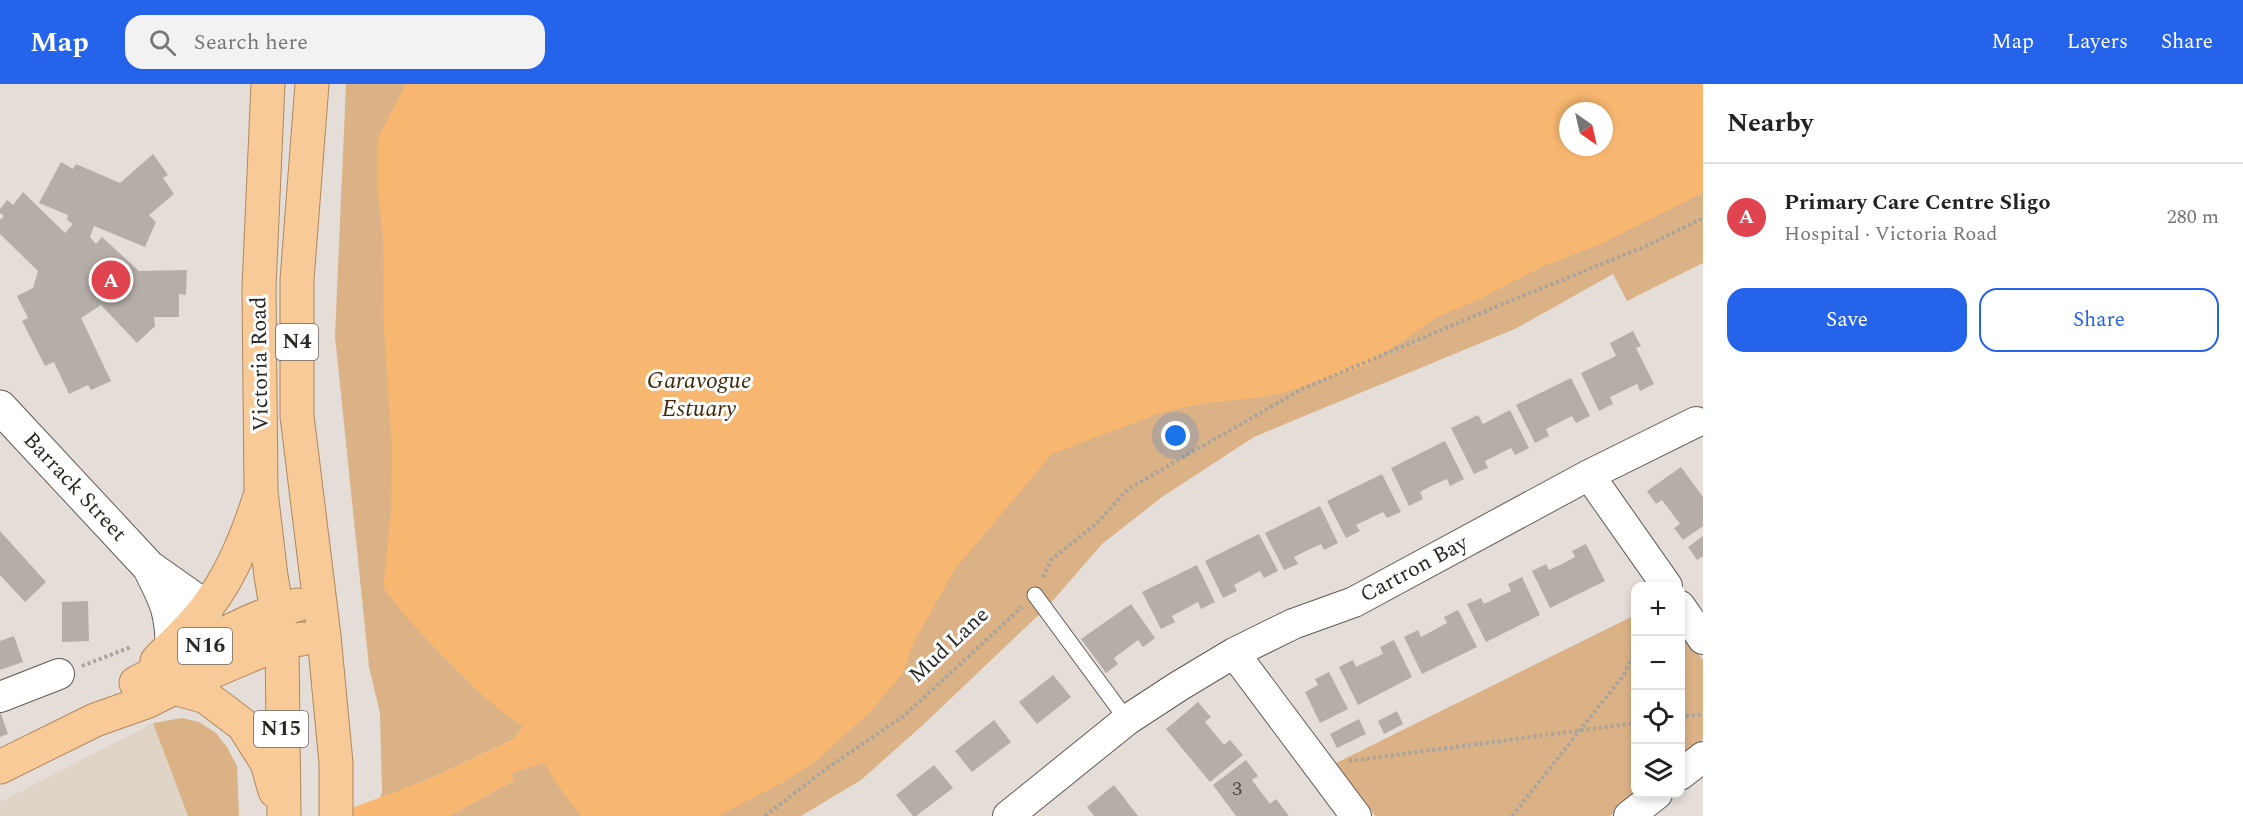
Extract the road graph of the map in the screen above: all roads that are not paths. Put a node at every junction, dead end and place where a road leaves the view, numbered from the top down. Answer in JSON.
{"nodes":[{"id":1,"x":267,"y":84,"type":"edge"},
{"id":2,"x":312,"y":84,"type":"edge"},
{"id":3,"x":0,"y":407,"type":"edge"},
{"id":4,"x":1696,"y":422,"type":"dead end"},
{"id":5,"x":1589,"y":475,"type":"junction"},
{"id":6,"x":261,"y":492,"type":"junction"},
{"id":7,"x":149,"y":567,"type":"junction"},
{"id":8,"x":1664,"y":582,"type":"edge"},
{"id":9,"x":1035,"y":595,"type":"road end"},
{"id":10,"x":320,"y":599,"type":"junction"},
{"id":11,"x":207,"y":608,"type":"junction"},
{"id":12,"x":277,"y":609,"type":"junction"},
{"id":13,"x":1685,"y":613,"type":"edge"},
{"id":14,"x":324,"y":636,"type":"junction"},
{"id":15,"x":1703,"y":639,"type":"edge"},
{"id":16,"x":282,"y":642,"type":"junction"},
{"id":17,"x":172,"y":645,"type":"junction"},
{"id":18,"x":1234,"y":653,"type":"junction"},
{"id":19,"x":59,"y":674,"type":"road end"},
{"id":20,"x":135,"y":684,"type":"junction"},
{"id":21,"x":174,"y":688,"type":"junction"},
{"id":22,"x":0,"y":697,"type":"edge"},
{"id":23,"x":95,"y":720,"type":"junction"},
{"id":24,"x":1128,"y":720,"type":"junction"},
{"id":25,"x":1703,"y":757,"type":"edge"},
{"id":26,"x":0,"y":767,"type":"edge"},
{"id":27,"x":1685,"y":771,"type":"edge"},
{"id":28,"x":1652,"y":798,"type":"edge"},
{"id":29,"x":1017,"y":813,"type":"edge"},
{"id":30,"x":283,"y":816,"type":"edge"},
{"id":31,"x":336,"y":816,"type":"edge"},
{"id":32,"x":1356,"y":816,"type":"edge"},
{"id":33,"x":1629,"y":816,"type":"edge"}],
"edges":[{"from":1,"to":6,"type":"highway","name":"Victoria Road","number":"N4"},
{"from":2,"to":10,"type":"highway","name":"Victoria Road","number":"N4"},
{"from":3,"to":7,"type":"street","name":"Barrack Street"},
{"from":4,"to":5,"type":"street","name":"Cartron Bay"},
{"from":5,"to":8,"type":"street"},
{"from":5,"to":18,"type":"street","name":"Cartron Bay"},
{"from":6,"to":11,"type":"highway"},
{"from":6,"to":12,"type":"highway","name":"Victoria Road","number":"N4"},
{"from":7,"to":11,"type":"street","name":"Barrack Street"},
{"from":7,"to":17,"type":"street","name":"Barrack Street"},
{"from":9,"to":24,"type":"lane"},
{"from":10,"to":12,"type":"highway","number":"N16"},
{"from":10,"to":14,"type":"highway","name":"Victoria Road","number":"N4"},
{"from":11,"to":17,"type":"highway"},
{"from":12,"to":16,"type":"highway","name":"Victoria Road","number":"N4"},
{"from":12,"to":20,"type":"highway","number":"N16"},
{"from":13,"to":15,"type":"street"},
{"from":14,"to":16,"type":"highway","number":"N16"},
{"from":14,"to":31,"type":"highway","number":"N15"},
{"from":16,"to":21,"type":"highway","number":"N16"},
{"from":16,"to":30,"type":"highway","number":"N15"},
{"from":17,"to":20,"type":"highway"},
{"from":18,"to":24,"type":"street","name":"Cartron Bay"},
{"from":18,"to":32,"type":"street"},
{"from":19,"to":22,"type":"street"},
{"from":20,"to":23,"type":"highway","number":"N16"},
{"from":21,"to":23,"type":"highway","number":"N16"},
{"from":21,"to":30,"type":"highway"},
{"from":23,"to":26,"type":"highway","number":"N16"},
{"from":24,"to":29,"type":"street","name":"Cartron Bay"},
{"from":25,"to":27,"type":"street"},
{"from":28,"to":33,"type":"street"}]}
